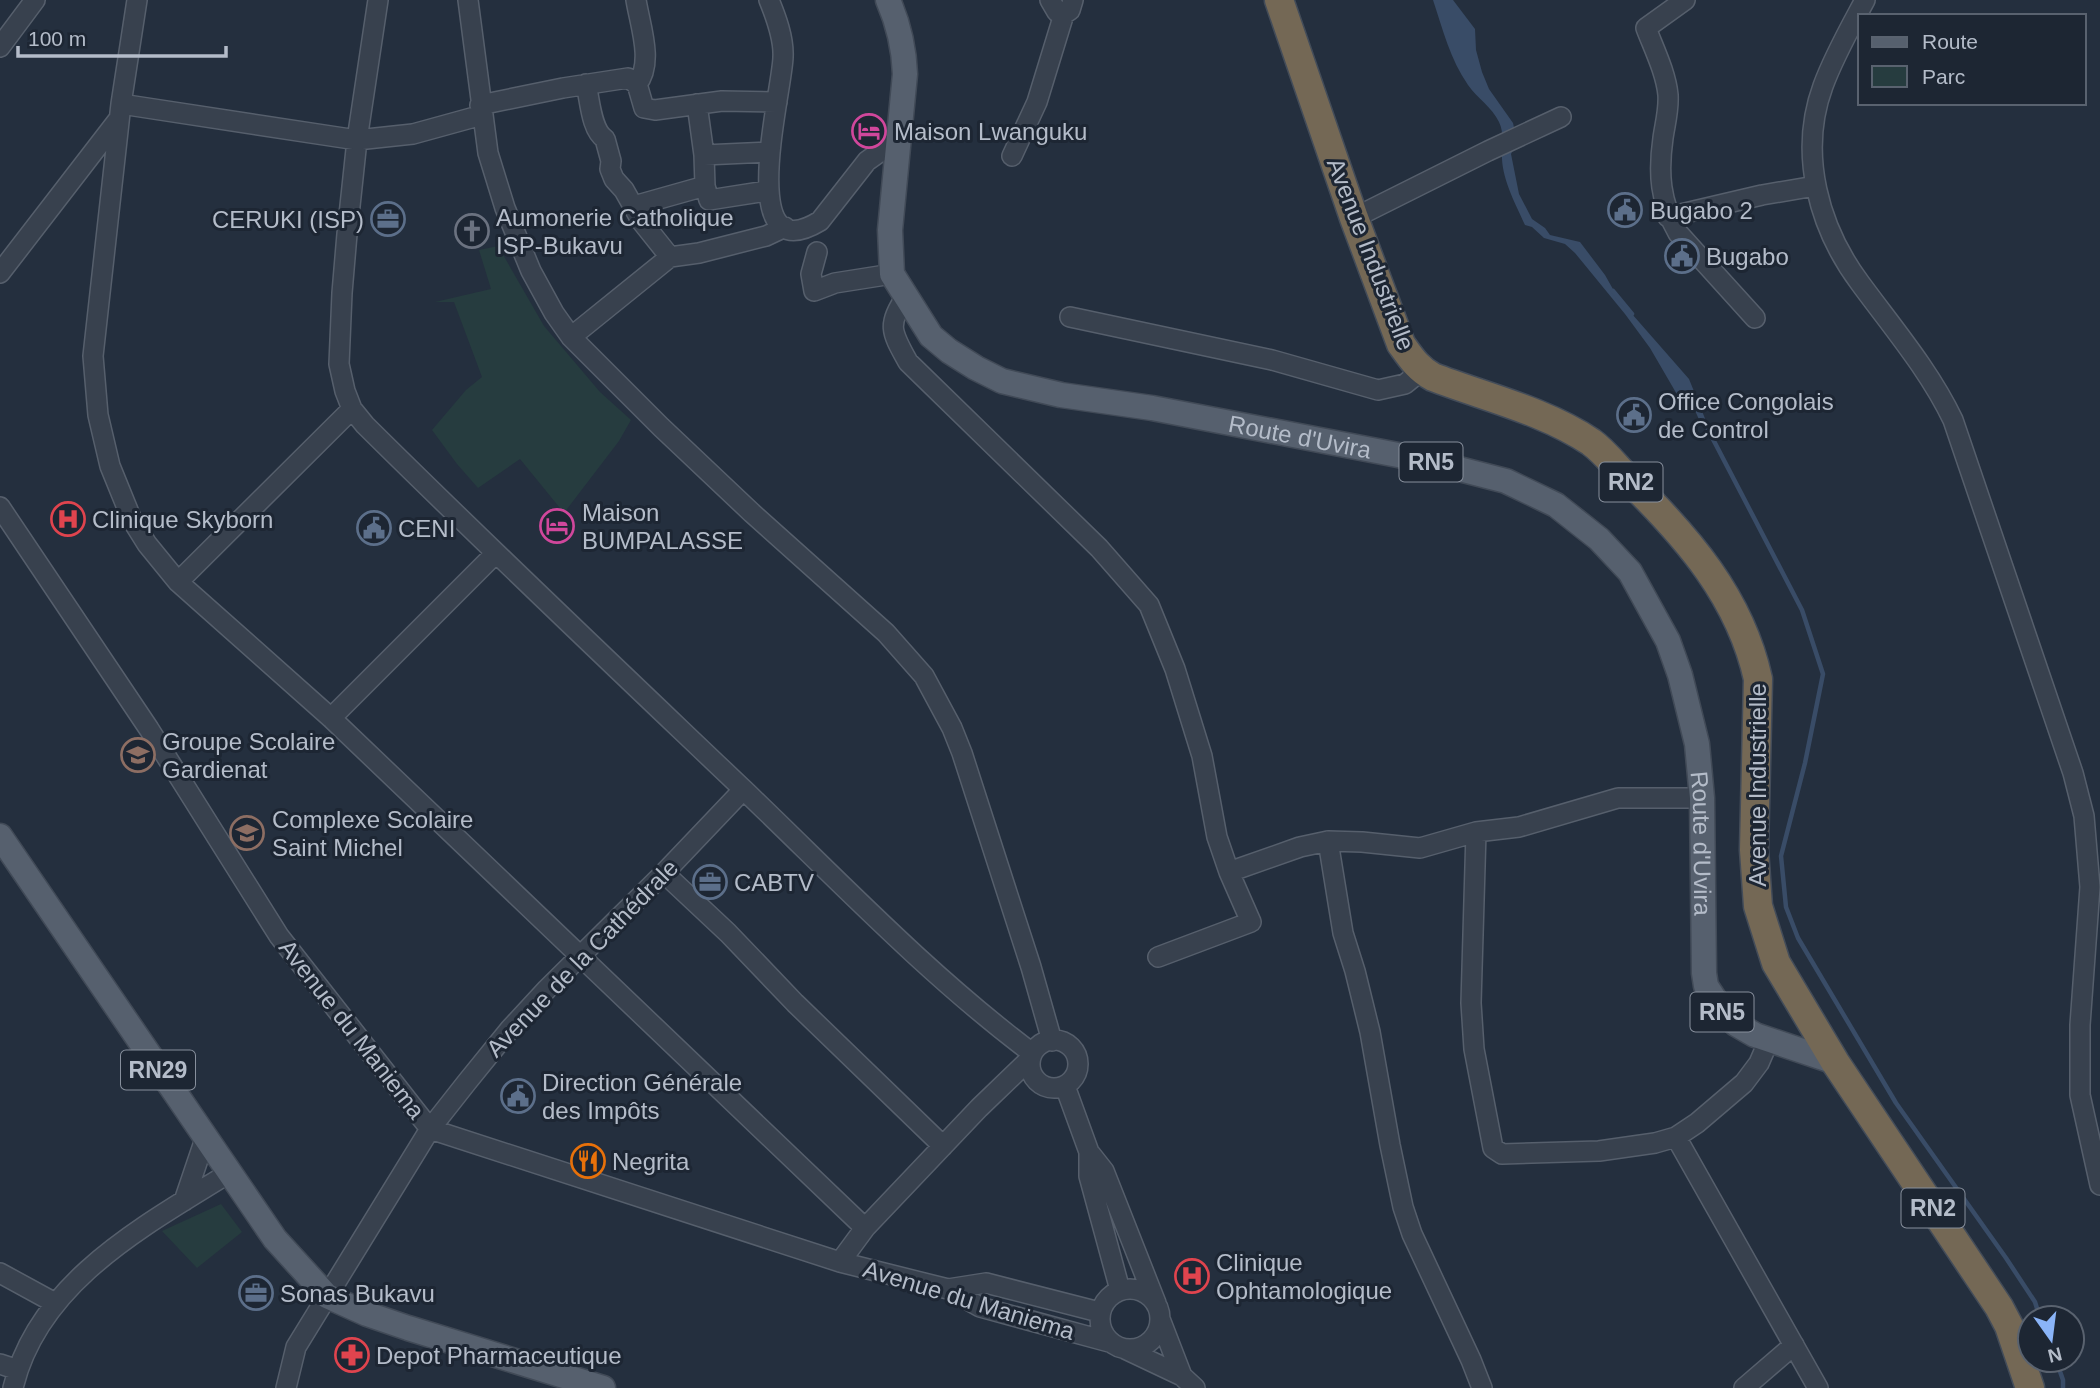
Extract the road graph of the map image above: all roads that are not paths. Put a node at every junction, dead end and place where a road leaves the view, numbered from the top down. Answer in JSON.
{"nodes":[{"id":1,"x":35,"y":0,"type":"edge"},
{"id":2,"x":137,"y":0,"type":"edge"},
{"id":3,"x":378,"y":0,"type":"edge"},
{"id":4,"x":468,"y":0,"type":"edge"},
{"id":5,"x":636,"y":0,"type":"edge"},
{"id":6,"x":769,"y":0,"type":"edge"},
{"id":7,"x":888,"y":0,"type":"edge"},
{"id":8,"x":1279,"y":0,"type":"edge"},
{"id":9,"x":1685,"y":0,"type":"edge"},
{"id":10,"x":1865,"y":0,"type":"edge"},
{"id":11,"x":1062,"y":4,"type":"edge"},
{"id":12,"x":0,"y":47,"type":"edge"},
{"id":13,"x":586,"y":84,"type":"junction"},
{"id":14,"x":637,"y":84,"type":"junction"},
{"id":15,"x":777,"y":102,"type":"junction"},
{"id":16,"x":697,"y":104,"type":"junction"},
{"id":17,"x":481,"y":110,"type":"junction"},
{"id":18,"x":120,"y":111,"type":"junction"},
{"id":19,"x":1561,"y":117,"type":"dead end"},
{"id":20,"x":898,"y":139,"type":"junction"},
{"id":21,"x":358,"y":140,"type":"junction"},
{"id":22,"x":770,"y":152,"type":"junction"},
{"id":23,"x":704,"y":155,"type":"junction"},
{"id":24,"x":1012,"y":156,"type":"dead end"},
{"id":25,"x":705,"y":186,"type":"junction"},
{"id":26,"x":1815,"y":186,"type":"junction"},
{"id":27,"x":768,"y":191,"type":"junction"},
{"id":28,"x":634,"y":206,"type":"junction"},
{"id":29,"x":1668,"y":217,"type":"junction"},
{"id":30,"x":1354,"y":218,"type":"junction"},
{"id":31,"x":785,"y":227,"type":"junction"},
{"id":32,"x":817,"y":252,"type":"dead end"},
{"id":33,"x":670,"y":257,"type":"junction"},
{"id":34,"x":0,"y":273,"type":"edge"},
{"id":35,"x":892,"y":274,"type":"junction"},
{"id":36,"x":906,"y":297,"type":"junction"},
{"id":37,"x":1070,"y":317,"type":"dead end"},
{"id":38,"x":1755,"y":318,"type":"dead end"},
{"id":39,"x":570,"y":337,"type":"junction"},
{"id":40,"x":1421,"y":371,"type":"junction"},
{"id":41,"x":352,"y":409,"type":"junction"},
{"id":42,"x":0,"y":507,"type":"edge"},
{"id":43,"x":495,"y":554,"type":"junction"},
{"id":44,"x":178,"y":582,"type":"junction"},
{"id":45,"x":331,"y":718,"type":"junction"},
{"id":46,"x":743,"y":790,"type":"junction"},
{"id":47,"x":1702,"y":798,"type":"junction"},
{"id":48,"x":1476,"y":832,"type":"junction"},
{"id":49,"x":0,"y":836,"type":"edge"},
{"id":50,"x":1328,"y":841,"type":"junction"},
{"id":51,"x":1229,"y":872,"type":"junction"},
{"id":52,"x":664,"y":873,"type":"junction"},
{"id":53,"x":2095,"y":887,"type":"edge"},
{"id":54,"x":579,"y":957,"type":"junction"},
{"id":55,"x":1158,"y":957,"type":"dead end"},
{"id":56,"x":1769,"y":1040,"type":"junction"},
{"id":57,"x":1052,"y":1041,"type":"junction"},
{"id":58,"x":1031,"y":1056,"type":"junction"},
{"id":59,"x":1835,"y":1062,"type":"junction"},
{"id":60,"x":1065,"y":1086,"type":"junction"},
{"id":61,"x":430,"y":1129,"type":"junction"},
{"id":62,"x":1676,"y":1137,"type":"junction"},
{"id":63,"x":205,"y":1139,"type":"junction"},
{"id":64,"x":943,"y":1146,"type":"junction"},
{"id":65,"x":1089,"y":1152,"type":"junction"},
{"id":66,"x":229,"y":1173,"type":"junction"},
{"id":67,"x":2100,"y":1185,"type":"edge"},
{"id":68,"x":184,"y":1201,"type":"junction"},
{"id":69,"x":865,"y":1228,"type":"junction"},
{"id":70,"x":840,"y":1262,"type":"junction"},
{"id":71,"x":0,"y":1273,"type":"edge"},
{"id":72,"x":948,"y":1289,"type":"junction"},
{"id":73,"x":1120,"y":1290,"type":"junction"},
{"id":74,"x":327,"y":1296,"type":"junction"},
{"id":75,"x":55,"y":1303,"type":"junction"},
{"id":76,"x":1158,"y":1311,"type":"junction"},
{"id":77,"x":1100,"y":1312,"type":"junction"},
{"id":78,"x":1117,"y":1345,"type":"junction"},
{"id":79,"x":1794,"y":1345,"type":"junction"},
{"id":80,"x":2016,"y":1348,"type":"edge"},
{"id":81,"x":10,"y":1374,"type":"edge"},
{"id":82,"x":1189,"y":1382,"type":"edge"},
{"id":83,"x":564,"y":1383,"type":"edge"},
{"id":84,"x":286,"y":1388,"type":"edge"},
{"id":85,"x":603,"y":1388,"type":"edge"},
{"id":86,"x":1482,"y":1388,"type":"edge"},
{"id":87,"x":1744,"y":1388,"type":"edge"},
{"id":88,"x":1818,"y":1388,"type":"edge"}],
"edges":[{"from":1,"to":12,"type":"street"},
{"from":2,"to":18,"type":"street"},
{"from":3,"to":21,"type":"street"},
{"from":4,"to":17,"type":"street"},
{"from":5,"to":14,"type":"street"},
{"from":6,"to":15,"type":"street"},
{"from":7,"to":20,"type":"main road","name":"Route d'Uvira"},
{"from":8,"to":30,"type":"highway","name":"Avenue Industrielle"},
{"from":9,"to":29,"type":"street"},
{"from":10,"to":26,"type":"street"},
{"from":11,"to":24,"type":"street"},
{"from":13,"to":14,"type":"street"},
{"from":13,"to":17,"type":"street"},
{"from":13,"to":28,"type":"street"},
{"from":14,"to":16,"type":"street"},
{"from":15,"to":16,"type":"street"},
{"from":15,"to":22,"type":"street"},
{"from":16,"to":23,"type":"street"},
{"from":17,"to":21,"type":"street"},
{"from":17,"to":39,"type":"street"},
{"from":18,"to":21,"type":"street"},
{"from":18,"to":34,"type":"street"},
{"from":18,"to":44,"type":"street"},
{"from":19,"to":30,"type":"street"},
{"from":20,"to":31,"type":"street"},
{"from":20,"to":35,"type":"main road","name":"Route d'Uvira"},
{"from":21,"to":41,"type":"street"},
{"from":22,"to":23,"type":"street"},
{"from":22,"to":27,"type":"street"},
{"from":23,"to":25,"type":"street"},
{"from":25,"to":27,"type":"street"},
{"from":25,"to":28,"type":"street"},
{"from":26,"to":29,"type":"street"},
{"from":26,"to":53,"type":"street"},
{"from":27,"to":31,"type":"street"},
{"from":28,"to":33,"type":"street"},
{"from":29,"to":38,"type":"street"},
{"from":30,"to":40,"type":"highway","name":"Avenue Industrielle"},
{"from":31,"to":33,"type":"street"},
{"from":32,"to":35,"type":"street"},
{"from":33,"to":39,"type":"street"},
{"from":35,"to":36,"type":"main road","name":"Route d'Uvira"},
{"from":36,"to":47,"type":"main road","name":"Route d'Uvira","number":"RN5"},
{"from":36,"to":51,"type":"street"},
{"from":37,"to":40,"type":"street"},
{"from":39,"to":57,"type":"street"},
{"from":40,"to":59,"type":"highway","name":"Avenue Industrielle","number":"RN2"},
{"from":41,"to":43,"type":"street"},
{"from":41,"to":44,"type":"street"},
{"from":42,"to":61,"type":"street","name":"Avenue du Maniema"},
{"from":43,"to":45,"type":"street"},
{"from":43,"to":46,"type":"street"},
{"from":44,"to":45,"type":"street"},
{"from":45,"to":54,"type":"street"},
{"from":46,"to":52,"type":"street","name":"Avenue de la Cathédrale"},
{"from":46,"to":58,"type":"street"},
{"from":47,"to":48,"type":"street"},
{"from":47,"to":56,"type":"main road","name":"Route d'Uvira","number":"RN5"},
{"from":48,"to":50,"type":"street"},
{"from":48,"to":62,"type":"street"},
{"from":49,"to":63,"type":"main road","number":"RN29"},
{"from":50,"to":51,"type":"street"},
{"from":50,"to":86,"type":"street"},
{"from":51,"to":55,"type":"street"},
{"from":52,"to":54,"type":"street","name":"Avenue de la Cathédrale"},
{"from":52,"to":64,"type":"street"},
{"from":53,"to":67,"type":"street"},
{"from":54,"to":61,"type":"street","name":"Avenue de la Cathédrale"},
{"from":54,"to":69,"type":"street"},
{"from":56,"to":59,"type":"main road","name":"Route d'Uvira","number":"RN5"},
{"from":56,"to":62,"type":"street"},
{"from":57,"to":58,"type":"street"},
{"from":57,"to":60,"type":"street"},
{"from":58,"to":60,"type":"street"},
{"from":58,"to":64,"type":"street"},
{"from":59,"to":80,"type":"highway","name":"Avenue Industrielle","number":"RN2"},
{"from":60,"to":65,"type":"street"},
{"from":61,"to":70,"type":"street","name":"Avenue du Maniema"},
{"from":61,"to":74,"type":"street","name":"Avenue de la Cathédrale"},
{"from":62,"to":79,"type":"street"},
{"from":63,"to":66,"type":"main road","number":"RN29"},
{"from":63,"to":68,"type":"street"},
{"from":64,"to":69,"type":"street"},
{"from":65,"to":73,"type":"street"},
{"from":65,"to":76,"type":"street"},
{"from":66,"to":68,"type":"street"},
{"from":66,"to":74,"type":"main road","number":"RN29"},
{"from":68,"to":75,"type":"street"},
{"from":69,"to":70,"type":"street"},
{"from":70,"to":72,"type":"street","name":"Avenue du Maniema"},
{"from":71,"to":75,"type":"street"},
{"from":72,"to":77,"type":"street"},
{"from":72,"to":78,"type":"street","name":"Avenue du Maniema"},
{"from":73,"to":76,"type":"street"},
{"from":73,"to":77,"type":"street"},
{"from":74,"to":83,"type":"main road","number":"RN29"},
{"from":74,"to":84,"type":"street","name":"Avenue de la Cathédrale"},
{"from":75,"to":81,"type":"street"},
{"from":76,"to":78,"type":"street"},
{"from":76,"to":82,"type":"street"},
{"from":77,"to":78,"type":"street"},
{"from":78,"to":82,"type":"street","name":"Avenue du Maniema"},
{"from":79,"to":87,"type":"street"},
{"from":79,"to":88,"type":"street"},
{"from":83,"to":85,"type":"main road","number":"RN29"}]}
